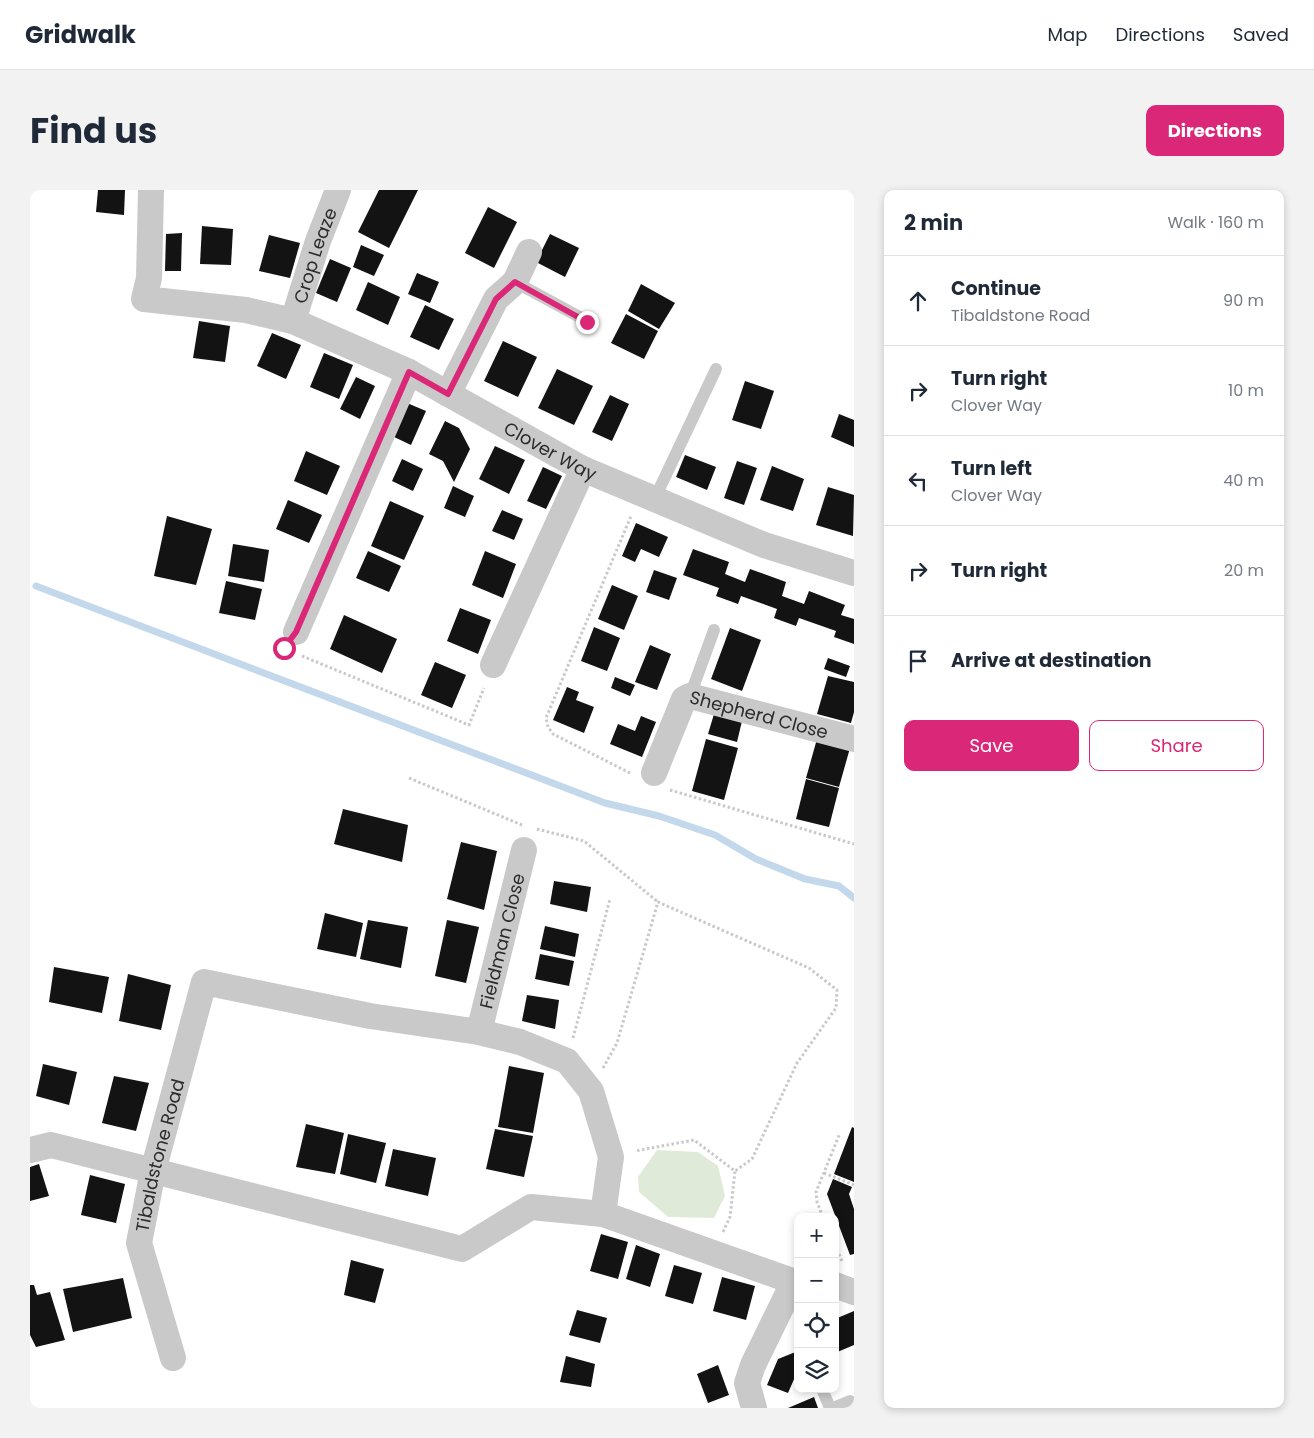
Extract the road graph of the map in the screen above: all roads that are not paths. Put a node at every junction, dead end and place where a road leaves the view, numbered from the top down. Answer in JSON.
{"nodes":[{"id":1,"x":150,"y":190,"type":"edge"},
{"id":2,"x":338,"y":190,"type":"edge"},
{"id":3,"x":529,"y":252,"type":"dead end"},
{"id":4,"x":515,"y":282,"type":"junction"},
{"id":5,"x":292,"y":321,"type":"junction"},
{"id":6,"x":587,"y":322,"type":"dead end"},
{"id":7,"x":716,"y":369,"type":"dead end"},
{"id":8,"x":409,"y":372,"type":"junction"},
{"id":9,"x":448,"y":394,"type":"junction"},
{"id":10,"x":583,"y":468,"type":"junction"},
{"id":11,"x":648,"y":495,"type":"junction"},
{"id":12,"x":854,"y":573,"type":"edge"},
{"id":13,"x":714,"y":630,"type":"dead end"},
{"id":14,"x":299,"y":644,"type":"road end"},
{"id":15,"x":493,"y":665,"type":"road end"},
{"id":16,"x":690,"y":696,"type":"junction"},
{"id":17,"x":854,"y":739,"type":"edge"},
{"id":18,"x":652,"y":779,"type":"road end"},
{"id":19,"x":524,"y":850,"type":"dead end"},
{"id":20,"x":479,"y":1032,"type":"junction"},
{"id":21,"x":30,"y":1150,"type":"edge"},
{"id":22,"x":153,"y":1171,"type":"junction"},
{"id":23,"x":603,"y":1214,"type":"junction"},
{"id":24,"x":794,"y":1282,"type":"edge"},
{"id":25,"x":839,"y":1286,"type":"edge"},
{"id":26,"x":794,"y":1287,"type":"edge"},
{"id":27,"x":854,"y":1292,"type":"edge"},
{"id":28,"x":173,"y":1358,"type":"dead end"},
{"id":29,"x":824,"y":1393,"type":"edge"},
{"id":30,"x":850,"y":1401,"type":"dead end"},
{"id":31,"x":754,"y":1408,"type":"edge"},
{"id":32,"x":831,"y":1408,"type":"edge"}],
"edges":[{"from":1,"to":5,"type":"street","name":"Clover Way"},
{"from":2,"to":5,"type":"street","name":"Crop Leaze"},
{"from":3,"to":4,"type":"street"},
{"from":4,"to":6,"type":"lane"},
{"from":4,"to":9,"type":"street"},
{"from":5,"to":8,"type":"street","name":"Clover Way"},
{"from":7,"to":11,"type":"lane"},
{"from":8,"to":9,"type":"street","name":"Clover Way"},
{"from":8,"to":14,"type":"street"},
{"from":9,"to":10,"type":"street","name":"Clover Way"},
{"from":10,"to":11,"type":"street","name":"Clover Way"},
{"from":10,"to":15,"type":"street"},
{"from":11,"to":12,"type":"street","name":"Clover Way"},
{"from":13,"to":16,"type":"lane"},
{"from":16,"to":17,"type":"street","name":"Shepherd Close"},
{"from":16,"to":18,"type":"street","name":"Shepherd Close"},
{"from":19,"to":20,"type":"street","name":"Fieldman Close"},
{"from":20,"to":22,"type":"street","name":"Tibaldstone Road"},
{"from":20,"to":23,"type":"street"},
{"from":21,"to":22,"type":"street"},
{"from":22,"to":23,"type":"street"},
{"from":22,"to":28,"type":"street","name":"Tibaldstone Road"},
{"from":23,"to":24,"type":"street"},
{"from":25,"to":27,"type":"street"},
{"from":26,"to":31,"type":"street"},
{"from":29,"to":32,"type":"lane"},
{"from":30,"to":32,"type":"lane"}]}
